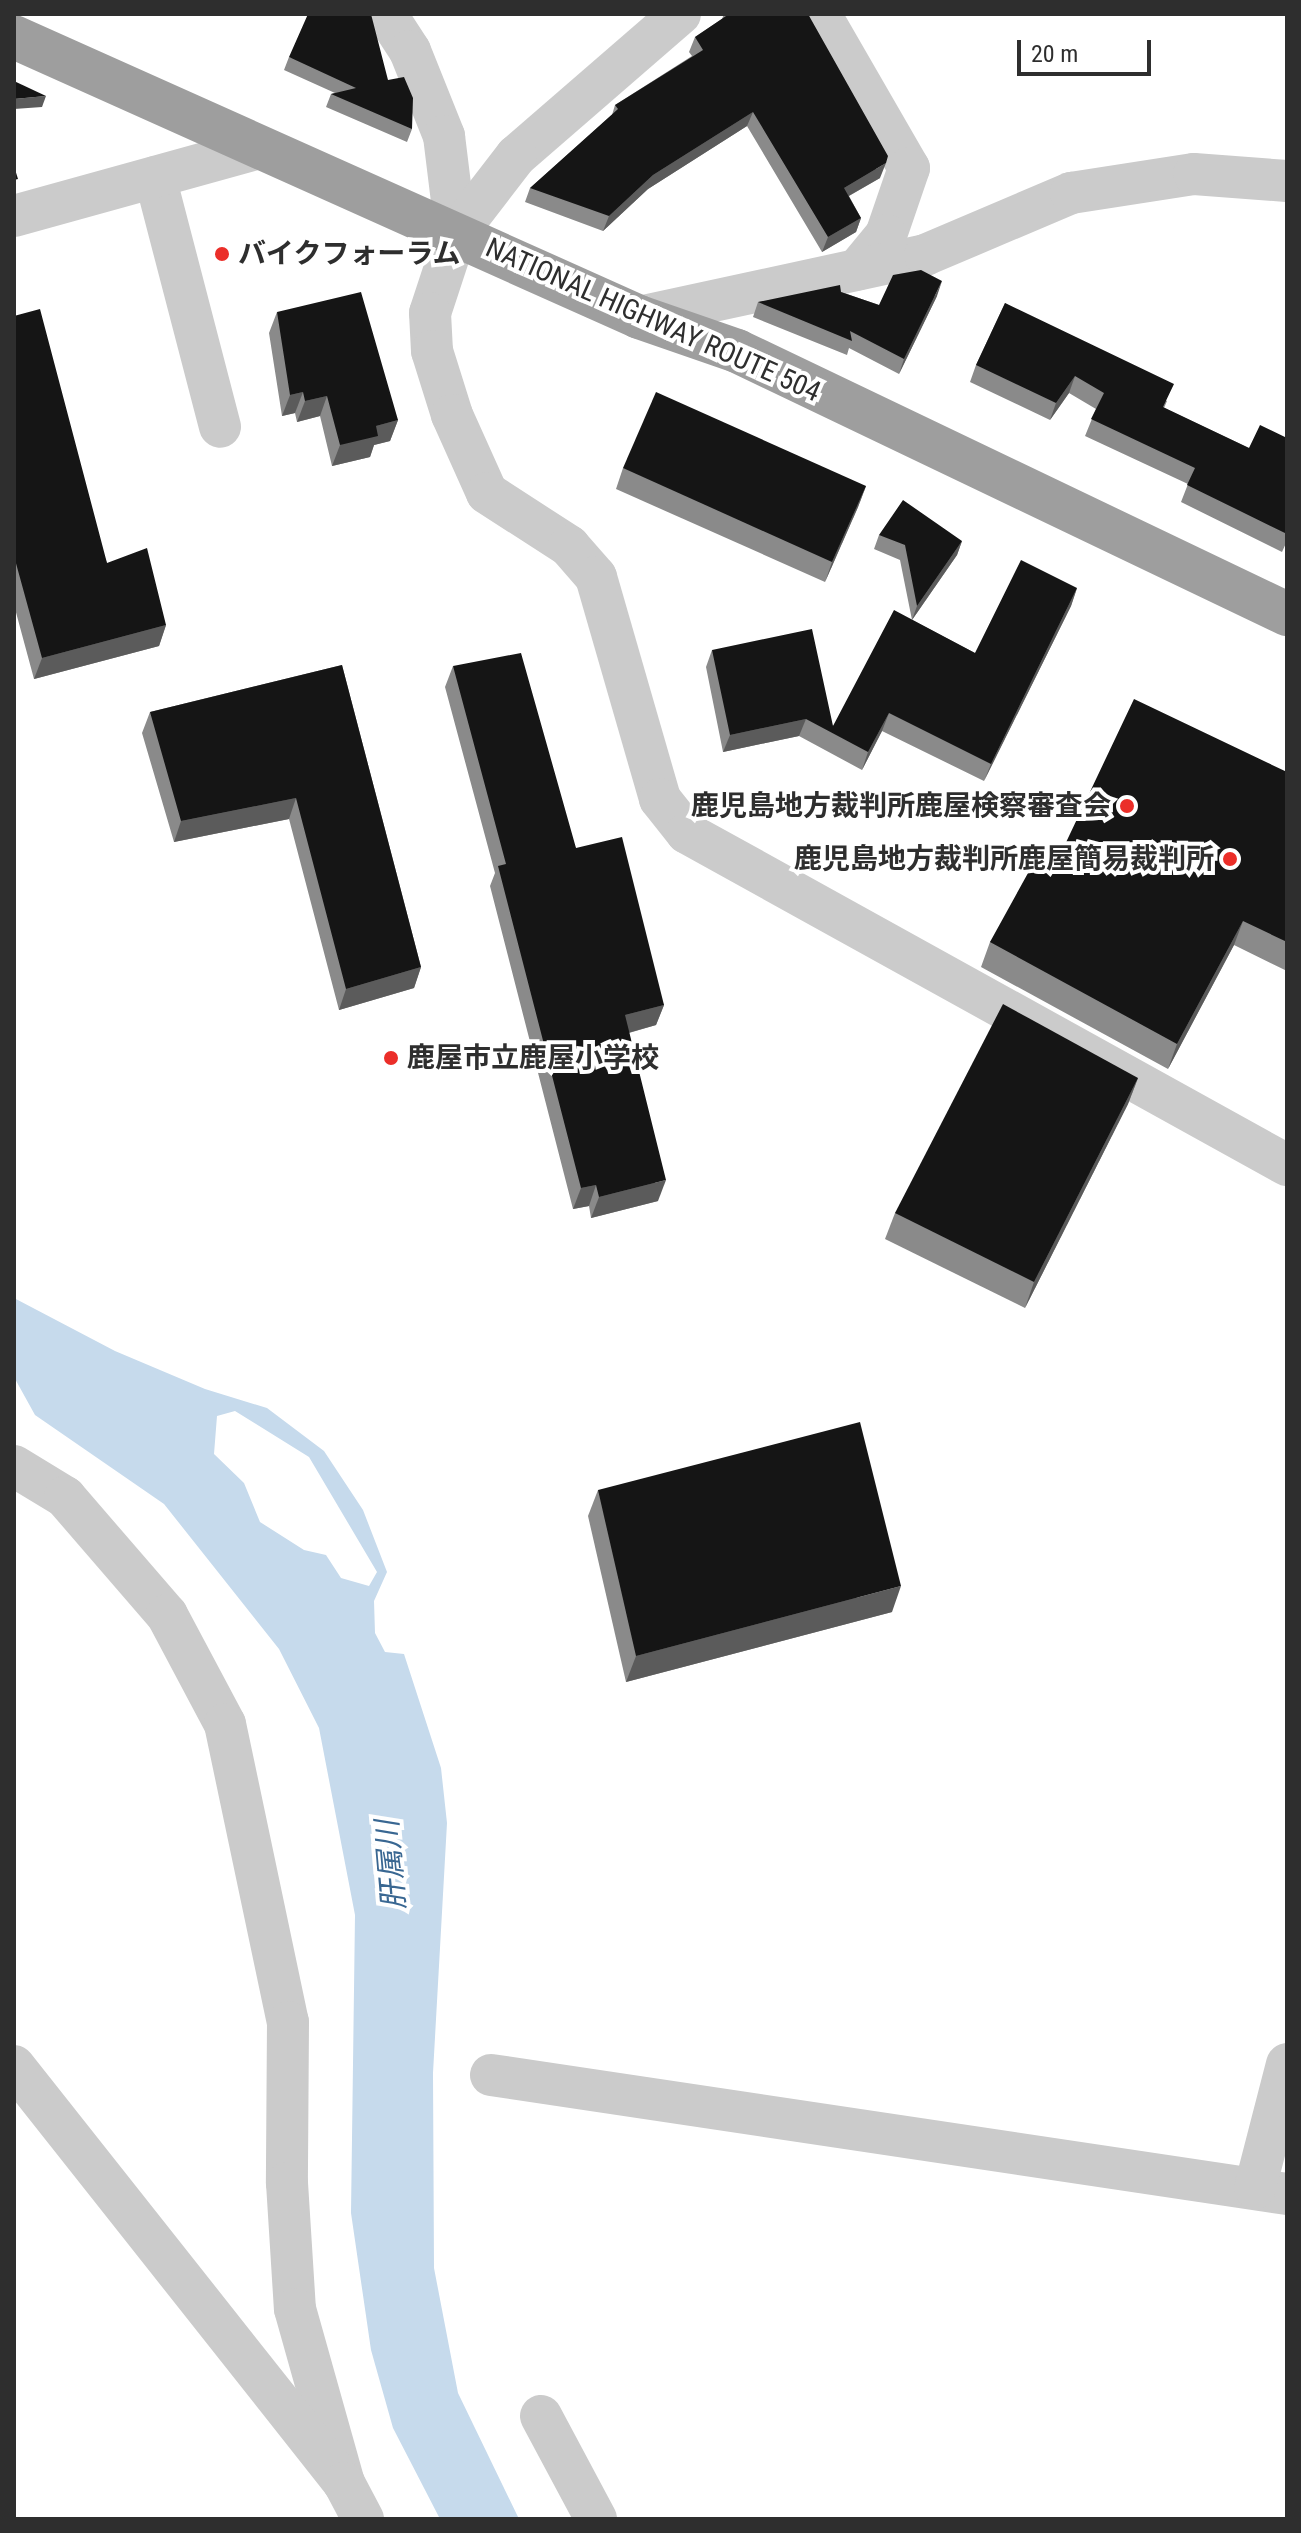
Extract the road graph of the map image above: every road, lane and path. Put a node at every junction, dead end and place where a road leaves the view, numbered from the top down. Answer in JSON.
{"nodes":[{"id":1,"x":386,"y":14,"type":"edge"},
{"id":2,"x":680,"y":14,"type":"edge"},
{"id":3,"x":820,"y":14,"type":"edge"},
{"id":4,"x":14,"y":37,"type":"edge"},
{"id":5,"x":256,"y":149,"type":"junction"},
{"id":6,"x":155,"y":177,"type":"junction"},
{"id":7,"x":1287,"y":181,"type":"edge"},
{"id":8,"x":14,"y":216,"type":"edge"},
{"id":9,"x":456,"y":234,"type":"junction"},
{"id":10,"x":857,"y":270,"type":"junction"},
{"id":11,"x":639,"y":317,"type":"junction"},
{"id":12,"x":220,"y":427,"type":"dead end"},
{"id":13,"x":1287,"y":614,"type":"edge"},
{"id":14,"x":1287,"y":1165,"type":"edge"},
{"id":15,"x":14,"y":1466,"type":"edge"},
{"id":16,"x":1287,"y":2064,"type":"edge"},
{"id":17,"x":14,"y":2066,"type":"edge"},
{"id":18,"x":491,"y":2075,"type":"dead end"},
{"id":19,"x":1271,"y":2191,"type":"edge"},
{"id":20,"x":541,"y":2416,"type":"dead end"},
{"id":21,"x":353,"y":2501,"type":"edge"},
{"id":22,"x":596,"y":2519,"type":"edge"}],
"edges":[{"from":1,"to":9,"type":"street"},
{"from":2,"to":9,"type":"street"},
{"from":3,"to":10,"type":"street"},
{"from":4,"to":5,"type":"highway","name":"NATIONAL HIGHWAY ROUTE 504"},
{"from":5,"to":6,"type":"street"},
{"from":5,"to":9,"type":"highway","name":"NATIONAL HIGHWAY ROUTE 504"},
{"from":6,"to":8,"type":"street"},
{"from":6,"to":12,"type":"street"},
{"from":7,"to":10,"type":"street"},
{"from":9,"to":11,"type":"highway","name":"NATIONAL HIGHWAY ROUTE 504"},
{"from":9,"to":14,"type":"street"},
{"from":10,"to":11,"type":"street"},
{"from":11,"to":13,"type":"highway","name":"NATIONAL HIGHWAY ROUTE 504"},
{"from":15,"to":21,"type":"street"},
{"from":16,"to":19,"type":"street"},
{"from":17,"to":21,"type":"street"},
{"from":18,"to":19,"type":"street"},
{"from":20,"to":22,"type":"street"}]}
